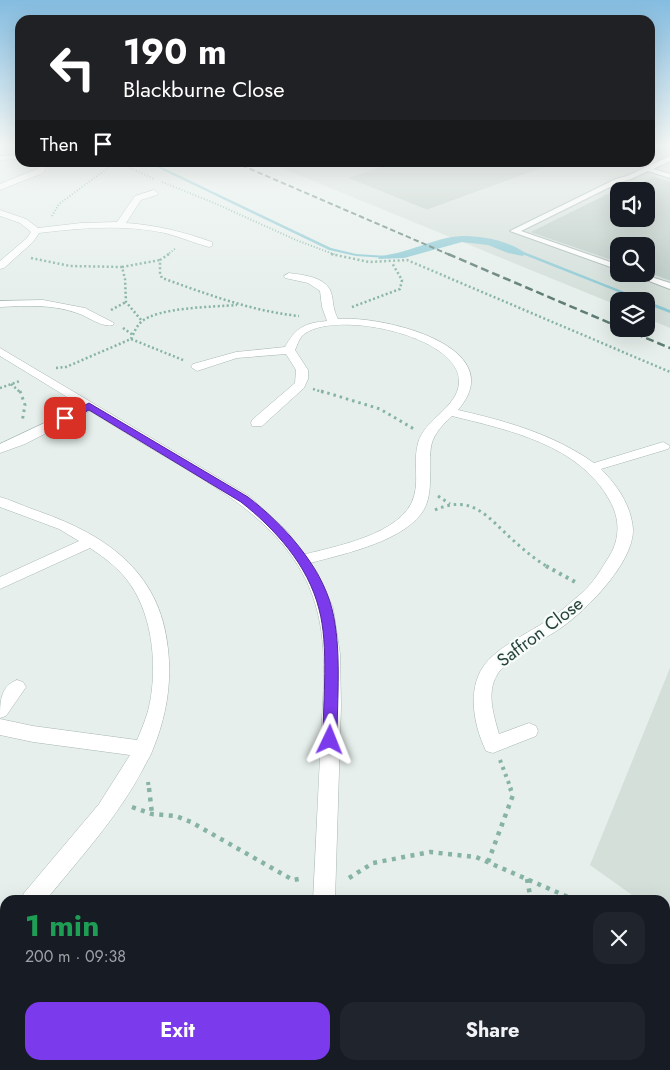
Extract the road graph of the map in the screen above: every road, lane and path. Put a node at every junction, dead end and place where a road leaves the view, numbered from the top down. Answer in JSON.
{"nodes":[{"id":1,"x":70,"y":196,"type":"edge"},
{"id":2,"x":133,"y":196,"type":"edge"},
{"id":3,"x":145,"y":196,"type":"edge"},
{"id":4,"x":200,"y":196,"type":"edge"},
{"id":5,"x":586,"y":196,"type":"edge"},
{"id":6,"x":138,"y":198,"type":"junction"},
{"id":7,"x":0,"y":213,"type":"edge"},
{"id":8,"x":120,"y":224,"type":"junction"},
{"id":9,"x":48,"y":230,"type":"junction"},
{"id":10,"x":36,"y":231,"type":"junction"},
{"id":11,"x":188,"y":236,"type":"junction"},
{"id":12,"x":205,"y":238,"type":"dead end"},
{"id":13,"x":13,"y":253,"type":"junction"},
{"id":14,"x":160,"y":260,"type":"junction"},
{"id":15,"x":392,"y":263,"type":"junction"},
{"id":16,"x":0,"y":265,"type":"edge"},
{"id":17,"x":610,"y":265,"type":"edge"},
{"id":18,"x":122,"y":267,"type":"junction"},
{"id":19,"x":289,"y":276,"type":"dead end"},
{"id":20,"x":655,"y":281,"type":"edge"},
{"id":21,"x":670,"y":286,"type":"edge"},
{"id":22,"x":0,"y":304,"type":"edge"},
{"id":23,"x":240,"y":305,"type":"junction"},
{"id":24,"x":332,"y":317,"type":"junction"},
{"id":25,"x":142,"y":321,"type":"junction"},
{"id":26,"x":109,"y":322,"type":"dead end"},
{"id":27,"x":131,"y":339,"type":"junction"},
{"id":28,"x":289,"y":350,"type":"junction"},
{"id":29,"x":0,"y":351,"type":"edge"},
{"id":30,"x":195,"y":368,"type":"joint"},
{"id":31,"x":48,"y":369,"type":"dead end"},
{"id":32,"x":670,"y":372,"type":"edge"},
{"id":33,"x":28,"y":378,"type":"dead end"},
{"id":34,"x":12,"y":384,"type":"junction"},
{"id":35,"x":300,"y":385,"type":"junction"},
{"id":36,"x":0,"y":388,"type":"edge"},
{"id":37,"x":89,"y":406,"type":"junction"},
{"id":38,"x":450,"y":412,"type":"junction"},
{"id":39,"x":256,"y":425,"type":"dead end"},
{"id":40,"x":428,"y":435,"type":"junction"},
{"id":41,"x":20,"y":441,"type":"junction"},
{"id":42,"x":663,"y":446,"type":"dead end"},
{"id":43,"x":0,"y":449,"type":"edge"},
{"id":44,"x":591,"y":468,"type":"junction"},
{"id":45,"x":0,"y":502,"type":"edge"},
{"id":46,"x":404,"y":523,"type":"junction"},
{"id":47,"x":90,"y":542,"type":"junction"},
{"id":48,"x":303,"y":560,"type":"junction"},
{"id":49,"x":0,"y":583,"type":"edge"},
{"id":50,"x":594,"y":589,"type":"junction"},
{"id":51,"x":18,"y":687,"type":"dead end"},
{"id":52,"x":0,"y":711,"type":"edge"},
{"id":53,"x":0,"y":727,"type":"edge"},
{"id":54,"x":529,"y":731,"type":"dead end"},
{"id":55,"x":493,"y":745,"type":"junction"},
{"id":56,"x":144,"y":749,"type":"junction"},
{"id":57,"x":152,"y":814,"type":"dead end"},
{"id":58,"x":488,"y":862,"type":"junction"},
{"id":59,"x":305,"y":878,"type":"dead end"},
{"id":60,"x":349,"y":878,"type":"dead end"},
{"id":61,"x":527,"y":879,"type":"junction"},
{"id":62,"x":36,"y":895,"type":"edge"},
{"id":63,"x":324,"y":895,"type":"edge"},
{"id":64,"x":530,"y":895,"type":"edge"},
{"id":65,"x":564,"y":895,"type":"edge"}],
"edges":[{"from":1,"to":9,"type":"path"},
{"from":2,"to":6,"type":"street"},
{"from":3,"to":6,"type":"street"},
{"from":4,"to":15,"type":"path"},
{"from":5,"to":17,"type":"lane"},
{"from":6,"to":8,"type":"street"},
{"from":7,"to":10,"type":"street"},
{"from":8,"to":9,"type":"street"},
{"from":8,"to":11,"type":"street"},
{"from":9,"to":10,"type":"street"},
{"from":10,"to":13,"type":"street"},
{"from":11,"to":12,"type":"street"},
{"from":11,"to":14,"type":"path"},
{"from":13,"to":16,"type":"street"},
{"from":13,"to":18,"type":"path"},
{"from":14,"to":18,"type":"path"},
{"from":14,"to":23,"type":"path"},
{"from":15,"to":24,"type":"path"},
{"from":15,"to":32,"type":"path"},
{"from":18,"to":25,"type":"path"},
{"from":19,"to":24,"type":"street"},
{"from":20,"to":21,"type":"lane"},
{"from":22,"to":26,"type":"street"},
{"from":23,"to":24,"type":"path"},
{"from":23,"to":25,"type":"path"},
{"from":24,"to":28,"type":"street"},
{"from":24,"to":38,"type":"street"},
{"from":25,"to":27,"type":"path"},
{"from":27,"to":30,"type":"path"},
{"from":27,"to":31,"type":"path"},
{"from":28,"to":30,"type":"street"},
{"from":28,"to":35,"type":"street"},
{"from":29,"to":37,"type":"street"},
{"from":33,"to":34,"type":"path"},
{"from":34,"to":36,"type":"path"},
{"from":34,"to":41,"type":"path"},
{"from":35,"to":39,"type":"street"},
{"from":35,"to":40,"type":"path"},
{"from":37,"to":41,"type":"street"},
{"from":37,"to":48,"type":"street"},
{"from":38,"to":40,"type":"street"},
{"from":38,"to":44,"type":"street","name":"Saffron Close"},
{"from":40,"to":46,"type":"street"},
{"from":41,"to":43,"type":"street"},
{"from":42,"to":44,"type":"street"},
{"from":44,"to":50,"type":"street","name":"Saffron Close"},
{"from":45,"to":47,"type":"street"},
{"from":46,"to":48,"type":"street"},
{"from":46,"to":50,"type":"path"},
{"from":47,"to":49,"type":"street"},
{"from":47,"to":56,"type":"street"},
{"from":48,"to":63,"type":"street"},
{"from":50,"to":55,"type":"street","name":"Saffron Close"},
{"from":51,"to":52,"type":"street"},
{"from":53,"to":56,"type":"street"},
{"from":54,"to":55,"type":"street"},
{"from":55,"to":58,"type":"path"},
{"from":56,"to":62,"type":"street"},
{"from":57,"to":59,"type":"path"},
{"from":58,"to":60,"type":"path"},
{"from":58,"to":61,"type":"path"},
{"from":61,"to":64,"type":"path"},
{"from":61,"to":65,"type":"path"}]}
